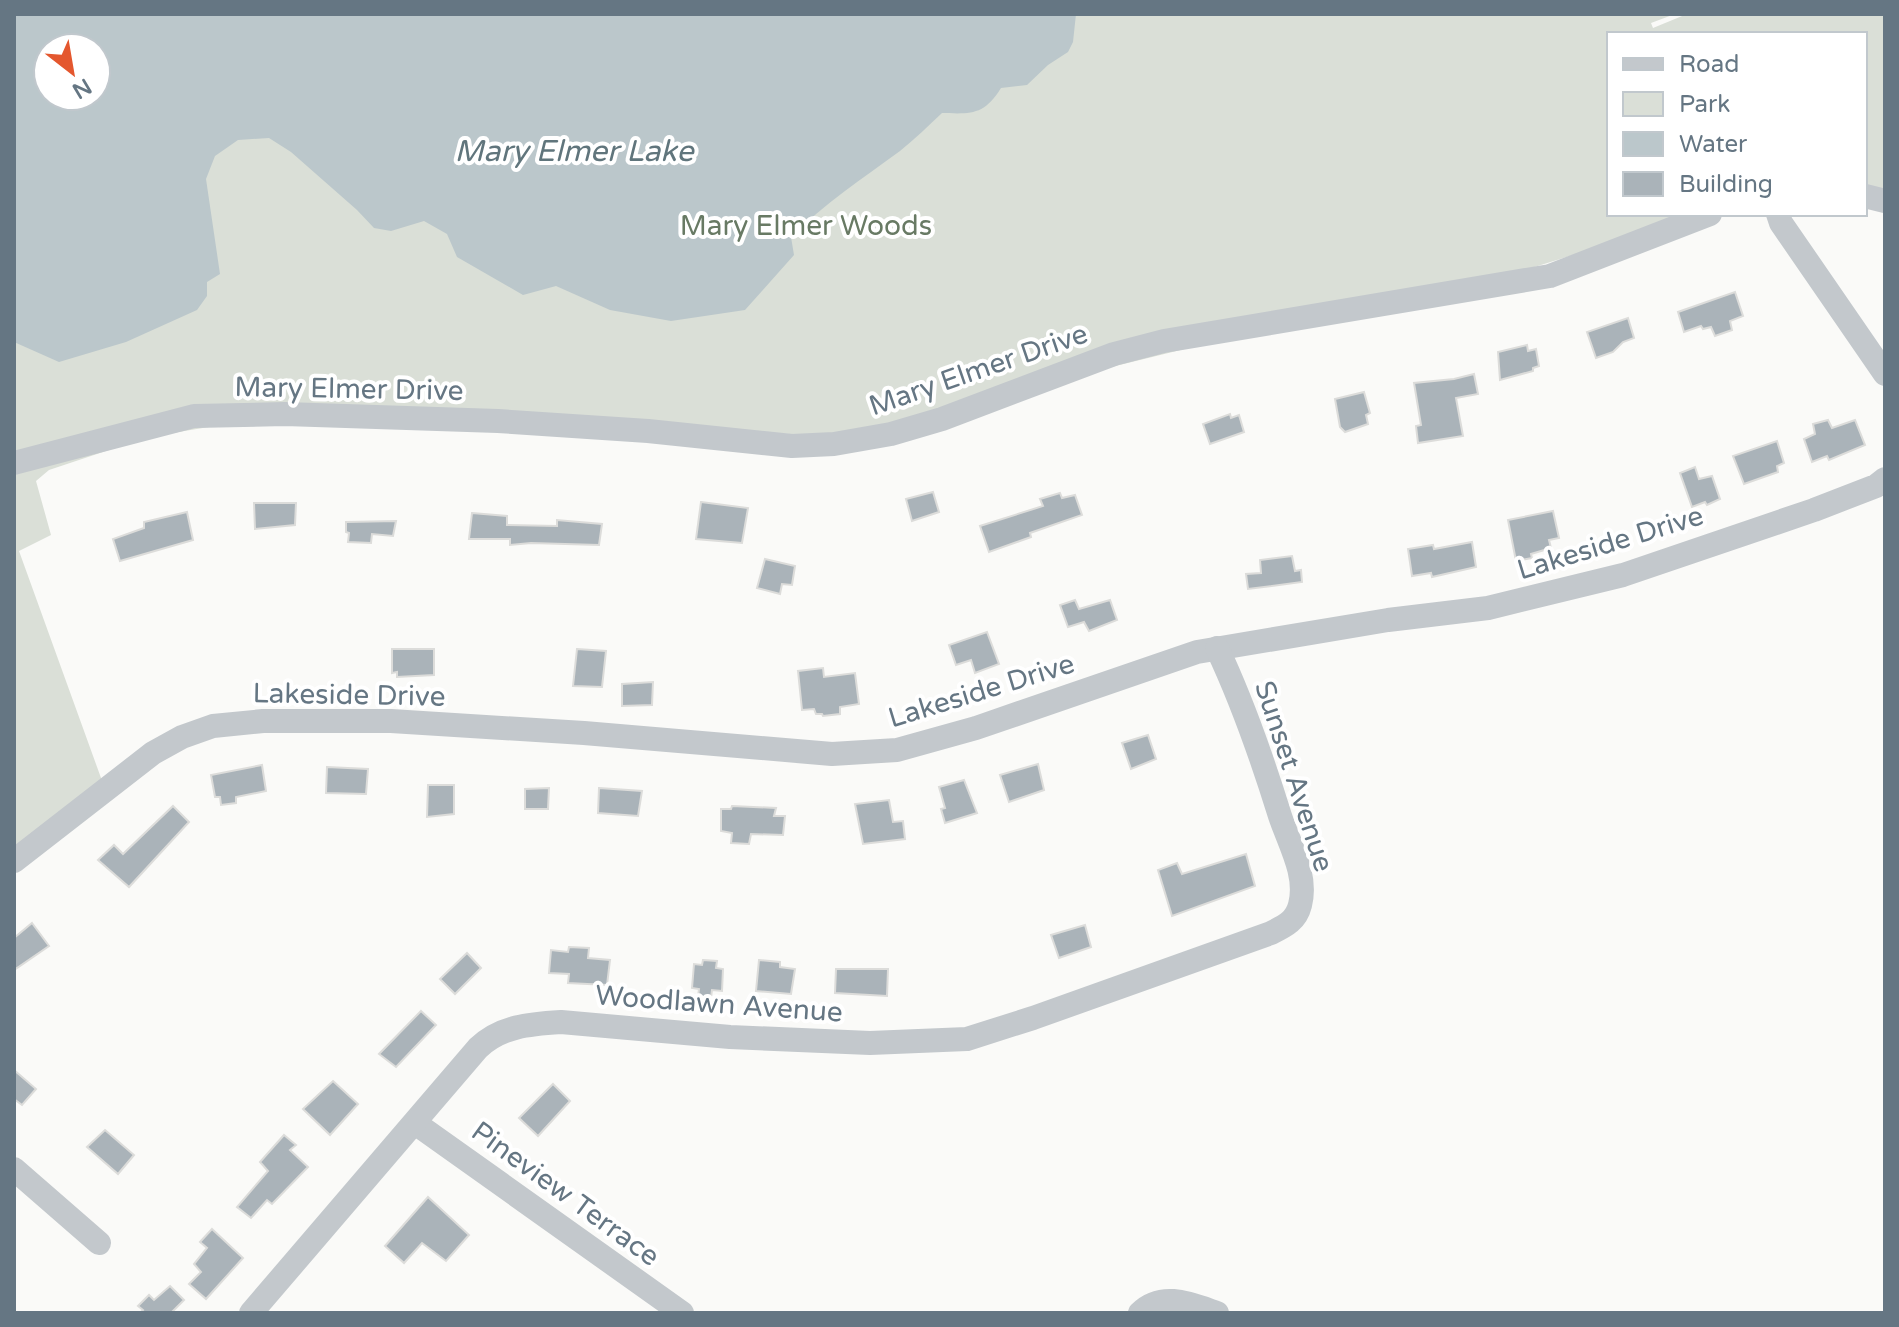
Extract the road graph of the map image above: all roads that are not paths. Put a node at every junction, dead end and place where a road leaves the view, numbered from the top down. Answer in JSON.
{"nodes":[{"id":1,"x":1705,"y":216,"type":"edge"},
{"id":2,"x":1779,"y":216,"type":"edge"},
{"id":3,"x":1885,"y":374,"type":"edge"},
{"id":4,"x":14,"y":463,"type":"edge"},
{"id":5,"x":1885,"y":479,"type":"edge"},
{"id":6,"x":1217,"y":648,"type":"junction"},
{"id":7,"x":14,"y":861,"type":"edge"},
{"id":8,"x":1290,"y":922,"type":"joint"},
{"id":9,"x":415,"y":1123,"type":"junction"},
{"id":10,"x":14,"y":1169,"type":"edge"},
{"id":11,"x":99,"y":1243,"type":"dead end"},
{"id":12,"x":251,"y":1313,"type":"edge"},
{"id":13,"x":682,"y":1313,"type":"edge"},
{"id":14,"x":1140,"y":1313,"type":"edge"},
{"id":15,"x":1217,"y":1313,"type":"edge"}],
"edges":[{"from":1,"to":4,"type":"street","name":"Mary Elmer Drive"},
{"from":2,"to":3,"type":"street"},
{"from":5,"to":6,"type":"street","name":"Lakeside Drive"},
{"from":6,"to":7,"type":"street","name":"Lakeside Drive"},
{"from":6,"to":8,"type":"street","name":"Sunset Avenue"},
{"from":8,"to":9,"type":"street","name":"Woodlawn Avenue"},
{"from":9,"to":12,"type":"street","name":"Woodlawn Avenue"},
{"from":9,"to":13,"type":"street","name":"Pineview Terrace"},
{"from":10,"to":11,"type":"street"},
{"from":14,"to":15,"type":"street"}]}
